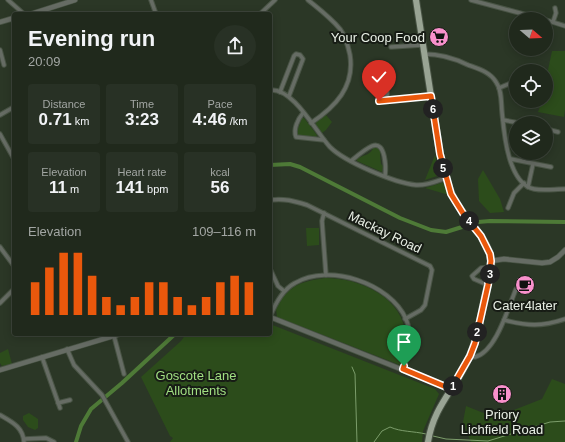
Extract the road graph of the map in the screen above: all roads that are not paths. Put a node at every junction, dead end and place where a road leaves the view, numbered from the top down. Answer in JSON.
{"nodes":[{"id":1,"x":8,"y":0,"type":"edge"},
{"id":2,"x":75,"y":0,"type":"edge"},
{"id":3,"x":151,"y":0,"type":"edge"},
{"id":4,"x":275,"y":0,"type":"edge"},
{"id":5,"x":308,"y":0,"type":"edge"},
{"id":6,"x":416,"y":0,"type":"edge"},
{"id":7,"x":471,"y":0,"type":"edge"},
{"id":8,"x":555,"y":8,"type":"dead end"},
{"id":9,"x":22,"y":12,"type":"edge"},
{"id":10,"x":37,"y":12,"type":"edge"},
{"id":11,"x":155,"y":12,"type":"edge"},
{"id":12,"x":262,"y":12,"type":"edge"},
{"id":13,"x":516,"y":12,"type":"edge"},
{"id":14,"x":12,"y":19,"type":"edge"},
{"id":15,"x":0,"y":22,"type":"edge"},
{"id":16,"x":553,"y":22,"type":"joint"},
{"id":17,"x":565,"y":26,"type":"edge"},
{"id":18,"x":422,"y":45,"type":"junction"},
{"id":19,"x":390,"y":47,"type":"dead end"},
{"id":20,"x":0,"y":50,"type":"edge"},
{"id":21,"x":423,"y":54,"type":"junction"},
{"id":22,"x":4,"y":65,"type":"dead end"},
{"id":23,"x":509,"y":83,"type":"edge"},
{"id":24,"x":499,"y":88,"type":"junction"},
{"id":25,"x":272,"y":90,"type":"edge"},
{"id":26,"x":280,"y":92,"type":"junction"},
{"id":27,"x":387,"y":92,"type":"dead end"},
{"id":28,"x":289,"y":96,"type":"junction"},
{"id":29,"x":431,"y":96,"type":"junction"},
{"id":30,"x":378,"y":100,"type":"dead end"},
{"id":31,"x":387,"y":100,"type":"junction"},
{"id":32,"x":12,"y":108,"type":"edge"},
{"id":33,"x":303,"y":113,"type":"junction"},
{"id":34,"x":0,"y":115,"type":"edge"},
{"id":35,"x":503,"y":120,"type":"junction"},
{"id":36,"x":509,"y":121,"type":"edge"},
{"id":37,"x":311,"y":123,"type":"junction"},
{"id":38,"x":553,"y":131,"type":"edge"},
{"id":39,"x":558,"y":132,"type":"dead end"},
{"id":40,"x":0,"y":134,"type":"edge"},
{"id":41,"x":324,"y":140,"type":"junction"},
{"id":42,"x":509,"y":154,"type":"edge"},
{"id":43,"x":12,"y":155,"type":"edge"},
{"id":44,"x":511,"y":160,"type":"edge"},
{"id":45,"x":515,"y":160,"type":"edge"},
{"id":46,"x":351,"y":161,"type":"junction"},
{"id":47,"x":533,"y":164,"type":"junction"},
{"id":48,"x":551,"y":167,"type":"dead end"},
{"id":49,"x":385,"y":176,"type":"junction"},
{"id":50,"x":446,"y":178,"type":"junction"},
{"id":51,"x":524,"y":183,"type":"junction"},
{"id":52,"x":528,"y":187,"type":"junction"},
{"id":53,"x":565,"y":189,"type":"edge"},
{"id":54,"x":272,"y":200,"type":"edge"},
{"id":55,"x":508,"y":208,"type":"dead end"},
{"id":56,"x":324,"y":213,"type":"junction"},
{"id":57,"x":0,"y":248,"type":"edge"},
{"id":58,"x":565,"y":250,"type":"edge"},
{"id":59,"x":12,"y":263,"type":"edge"},
{"id":60,"x":491,"y":264,"type":"junction"},
{"id":61,"x":272,"y":273,"type":"edge"},
{"id":62,"x":326,"y":275,"type":"junction"},
{"id":63,"x":488,"y":285,"type":"junction"},
{"id":64,"x":516,"y":289,"type":"dead end"},
{"id":65,"x":12,"y":291,"type":"edge"},
{"id":66,"x":284,"y":291,"type":"junction"},
{"id":67,"x":0,"y":302,"type":"edge"},
{"id":68,"x":272,"y":313,"type":"edge"},
{"id":69,"x":272,"y":318,"type":"edge"},
{"id":70,"x":406,"y":318,"type":"junction"},
{"id":71,"x":565,"y":319,"type":"edge"},
{"id":72,"x":504,"y":320,"type":"junction"},
{"id":73,"x":114,"y":336,"type":"joint"},
{"id":74,"x":67,"y":349,"type":"junction"},
{"id":75,"x":470,"y":356,"type":"junction"},
{"id":76,"x":42,"y":357,"type":"junction"},
{"id":77,"x":403,"y":369,"type":"junction"},
{"id":78,"x":0,"y":370,"type":"edge"},
{"id":79,"x":124,"y":374,"type":"dead end"},
{"id":80,"x":451,"y":389,"type":"junction"},
{"id":81,"x":70,"y":400,"type":"dead end"},
{"id":82,"x":58,"y":403,"type":"junction"},
{"id":83,"x":60,"y":408,"type":"dead end"},
{"id":84,"x":0,"y":415,"type":"edge"},
{"id":85,"x":24,"y":441,"type":"edge"},
{"id":86,"x":54,"y":442,"type":"edge"},
{"id":87,"x":128,"y":442,"type":"edge"},
{"id":88,"x":428,"y":442,"type":"edge"}],
"edges":[{"from":1,"to":9,"type":"street"},
{"from":2,"to":10,"type":"street"},
{"from":3,"to":11,"type":"street"},
{"from":4,"to":12,"type":"street"},
{"from":5,"to":37,"type":"street"},
{"from":6,"to":18,"type":"main road"},
{"from":7,"to":13,"type":"street"},
{"from":8,"to":16,"type":"street"},
{"from":14,"to":15,"type":"street"},
{"from":16,"to":17,"type":"street"},
{"from":18,"to":19,"type":"street"},
{"from":18,"to":21,"type":"main road"},
{"from":20,"to":22,"type":"street"},
{"from":21,"to":24,"type":"street"},
{"from":21,"to":29,"type":"main road"},
{"from":23,"to":24,"type":"street"},
{"from":24,"to":35,"type":"street"},
{"from":25,"to":26,"type":"street"},
{"from":26,"to":28,"type":"street"},
{"from":26,"to":28,"type":"street"},
{"from":27,"to":31,"type":"street"},
{"from":28,"to":33,"type":"street"},
{"from":29,"to":31,"type":"street"},
{"from":29,"to":50,"type":"main road"},
{"from":30,"to":31,"type":"street"},
{"from":32,"to":34,"type":"street"},
{"from":33,"to":37,"type":"street"},
{"from":33,"to":41,"type":"street"},
{"from":35,"to":36,"type":"street"},
{"from":35,"to":42,"type":"street"},
{"from":37,"to":41,"type":"street"},
{"from":38,"to":39,"type":"street"},
{"from":40,"to":43,"type":"street"},
{"from":41,"to":46,"type":"street"},
{"from":44,"to":51,"type":"street"},
{"from":45,"to":47,"type":"street"},
{"from":46,"to":49,"type":"street"},
{"from":46,"to":49,"type":"street"},
{"from":47,"to":48,"type":"street"},
{"from":47,"to":52,"type":"street"},
{"from":49,"to":50,"type":"street"},
{"from":50,"to":60,"type":"main road"},
{"from":51,"to":52,"type":"street"},
{"from":51,"to":55,"type":"street"},
{"from":52,"to":53,"type":"street"},
{"from":54,"to":56,"type":"street","name":"Mackay Road"},
{"from":56,"to":62,"type":"street"},
{"from":56,"to":70,"type":"street","name":"Mackay Road"},
{"from":57,"to":59,"type":"street"},
{"from":58,"to":60,"type":"street"},
{"from":60,"to":63,"type":"main road"},
{"from":60,"to":63,"type":"street"},
{"from":61,"to":66,"type":"street"},
{"from":62,"to":66,"type":"street"},
{"from":62,"to":70,"type":"street"},
{"from":63,"to":75,"type":"main road"},
{"from":64,"to":72,"type":"street"},
{"from":65,"to":67,"type":"street"},
{"from":66,"to":68,"type":"street"},
{"from":69,"to":77,"type":"street"},
{"from":70,"to":77,"type":"street"},
{"from":71,"to":72,"type":"street"},
{"from":72,"to":75,"type":"street"},
{"from":73,"to":74,"type":"street"},
{"from":73,"to":79,"type":"street"},
{"from":74,"to":76,"type":"street"},
{"from":74,"to":87,"type":"street"},
{"from":75,"to":80,"type":"main road"},
{"from":76,"to":78,"type":"street"},
{"from":76,"to":82,"type":"street"},
{"from":77,"to":80,"type":"street"},
{"from":80,"to":88,"type":"main road"},
{"from":81,"to":82,"type":"street"},
{"from":82,"to":83,"type":"street"},
{"from":84,"to":85,"type":"street"},
{"from":85,"to":86,"type":"street"}]}
